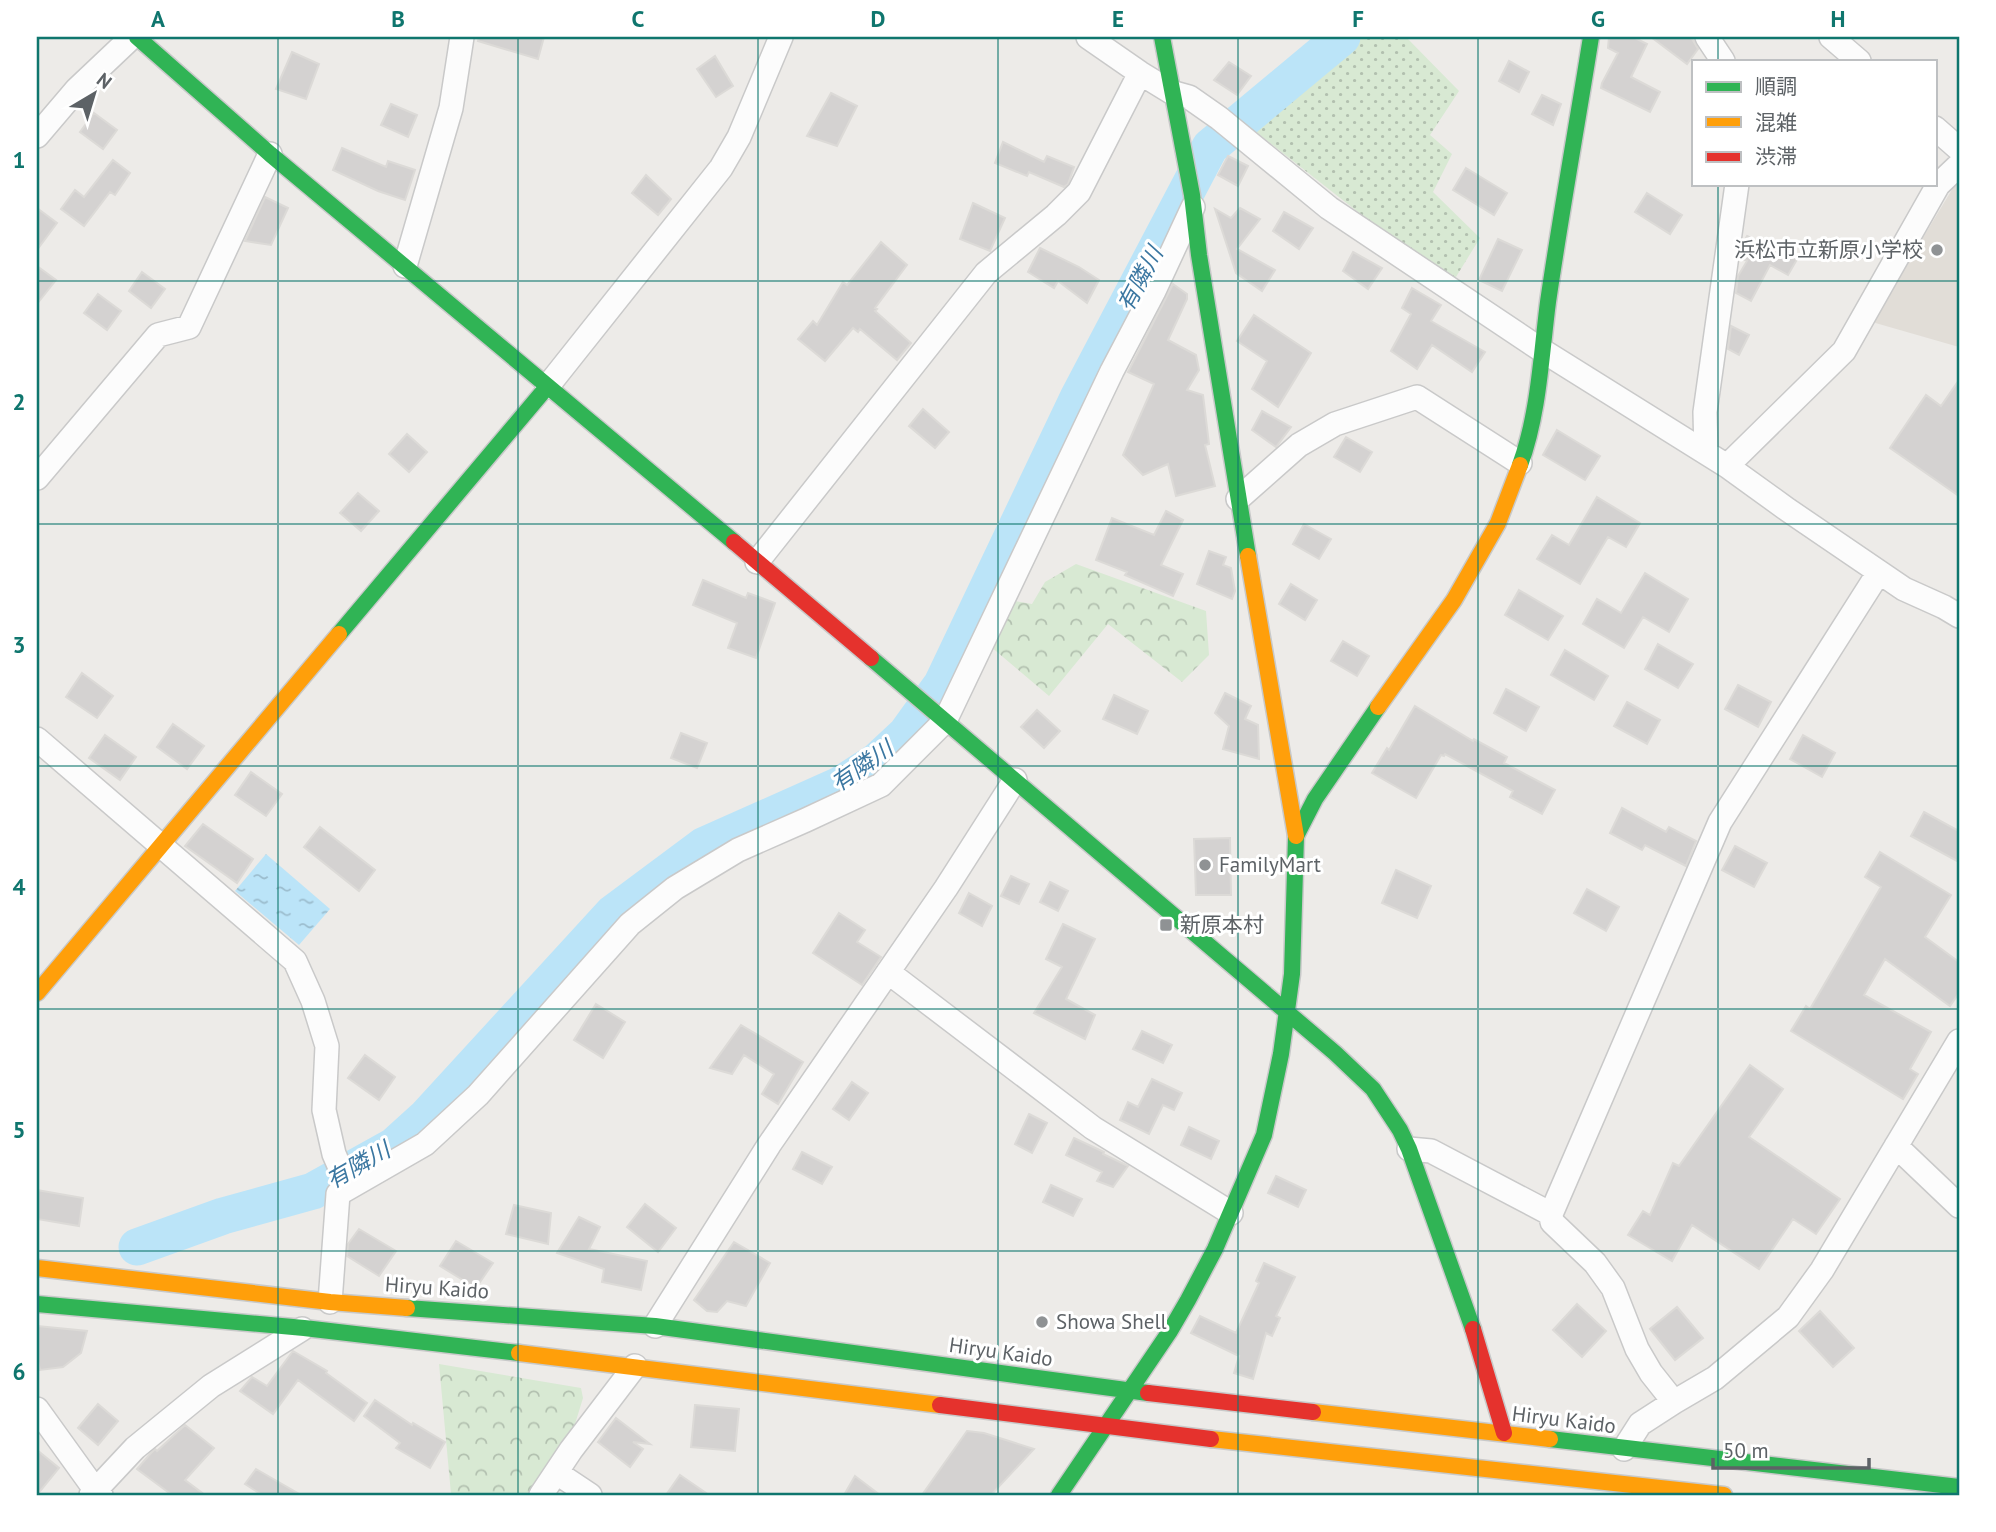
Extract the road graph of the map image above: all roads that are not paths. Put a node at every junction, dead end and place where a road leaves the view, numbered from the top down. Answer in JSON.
{"nodes":[{"id":1,"x":134,"y":37,"type":"edge"},
{"id":2,"x":462,"y":37,"type":"edge"},
{"id":3,"x":781,"y":37,"type":"edge"},
{"id":4,"x":1088,"y":37,"type":"edge"},
{"id":5,"x":1162,"y":37,"type":"edge"},
{"id":6,"x":1591,"y":37,"type":"edge"},
{"id":7,"x":1707,"y":37,"type":"edge"},
{"id":8,"x":1830,"y":37,"type":"edge"},
{"id":9,"x":1722,"y":60,"type":"edge"},
{"id":10,"x":1857,"y":60,"type":"edge"},
{"id":11,"x":1140,"y":73,"type":"junction"},
{"id":12,"x":1171,"y":92,"type":"junction"},
{"id":13,"x":1937,"y":130,"type":"edge"},
{"id":14,"x":37,"y":136,"type":"edge"},
{"id":15,"x":1959,"y":149,"type":"edge"},
{"id":16,"x":270,"y":154,"type":"junction"},
{"id":17,"x":1959,"y":165,"type":"edge"},
{"id":18,"x":1737,"y":186,"type":"edge"},
{"id":19,"x":1192,"y":201,"type":"junction"},
{"id":20,"x":405,"y":266,"type":"junction"},
{"id":21,"x":1543,"y":351,"type":"junction"},
{"id":22,"x":547,"y":387,"type":"junction"},
{"id":23,"x":1706,"y":452,"type":"junction"},
{"id":24,"x":1520,"y":463,"type":"junction"},
{"id":25,"x":1727,"y":466,"type":"junction"},
{"id":26,"x":37,"y":478,"type":"edge"},
{"id":27,"x":1238,"y":499,"type":"junction"},
{"id":28,"x":757,"y":562,"type":"junction"},
{"id":29,"x":1879,"y":572,"type":"junction"},
{"id":30,"x":1959,"y":616,"type":"edge"},
{"id":31,"x":942,"y":718,"type":"junction"},
{"id":32,"x":37,"y":739,"type":"edge"},
{"id":33,"x":1015,"y":780,"type":"junction"},
{"id":34,"x":1296,"y":836,"type":"junction"},
{"id":35,"x":160,"y":845,"type":"junction"},
{"id":36,"x":888,"y":972,"type":"junction"},
{"id":37,"x":37,"y":993,"type":"edge"},
{"id":38,"x":1287,"y":1013,"type":"junction"},
{"id":39,"x":1959,"y":1041,"type":"edge"},
{"id":40,"x":1896,"y":1146,"type":"junction"},
{"id":41,"x":1409,"y":1149,"type":"junction"},
{"id":42,"x":342,"y":1189,"type":"junction"},
{"id":43,"x":1959,"y":1206,"type":"edge"},
{"id":44,"x":1231,"y":1213,"type":"junction"},
{"id":45,"x":1551,"y":1214,"type":"junction"},
{"id":46,"x":37,"y":1268,"type":"edge"},
{"id":47,"x":330,"y":1302,"type":"junction"},
{"id":48,"x":37,"y":1304,"type":"edge"},
{"id":49,"x":654,"y":1326,"type":"junction"},
{"id":50,"x":304,"y":1328,"type":"junction"},
{"id":51,"x":635,"y":1366,"type":"junction"},
{"id":52,"x":1130,"y":1391,"type":"junction"},
{"id":53,"x":1674,"y":1402,"type":"junction"},
{"id":54,"x":37,"y":1409,"type":"edge"},
{"id":55,"x":1106,"y":1427,"type":"junction"},
{"id":56,"x":1504,"y":1433,"type":"junction"},
{"id":57,"x":1624,"y":1449,"type":"junction"},
{"id":58,"x":557,"y":1473,"type":"junction"},
{"id":59,"x":1959,"y":1488,"type":"edge"},
{"id":60,"x":96,"y":1494,"type":"edge"},
{"id":61,"x":541,"y":1495,"type":"edge"},
{"id":62,"x":590,"y":1495,"type":"edge"},
{"id":63,"x":1059,"y":1495,"type":"edge"},
{"id":64,"x":1724,"y":1495,"type":"edge"}],
"edges":[{"from":1,"to":14,"type":"street"},
{"from":1,"to":16,"type":"main road"},
{"from":2,"to":20,"type":"street"},
{"from":3,"to":22,"type":"street"},
{"from":4,"to":11,"type":"street"},
{"from":5,"to":12,"type":"main road"},
{"from":6,"to":21,"type":"main road"},
{"from":7,"to":9,"type":"street"},
{"from":8,"to":10,"type":"street"},
{"from":11,"to":12,"type":"street"},
{"from":11,"to":28,"type":"street"},
{"from":12,"to":19,"type":"main road"},
{"from":12,"to":21,"type":"street"},
{"from":13,"to":15,"type":"street"},
{"from":16,"to":20,"type":"main road"},
{"from":16,"to":26,"type":"street"},
{"from":17,"to":25,"type":"street"},
{"from":18,"to":23,"type":"street"},
{"from":19,"to":27,"type":"main road"},
{"from":19,"to":31,"type":"street"},
{"from":20,"to":22,"type":"main road"},
{"from":21,"to":23,"type":"street"},
{"from":21,"to":24,"type":"main road"},
{"from":22,"to":28,"type":"main road"},
{"from":22,"to":35,"type":"main road"},
{"from":23,"to":25,"type":"street"},
{"from":24,"to":27,"type":"street"},
{"from":24,"to":34,"type":"main road"},
{"from":25,"to":29,"type":"street"},
{"from":27,"to":34,"type":"main road"},
{"from":28,"to":31,"type":"main road"},
{"from":29,"to":30,"type":"street"},
{"from":29,"to":45,"type":"street"},
{"from":31,"to":33,"type":"main road"},
{"from":31,"to":42,"type":"street"},
{"from":32,"to":35,"type":"street"},
{"from":33,"to":36,"type":"street"},
{"from":33,"to":38,"type":"main road"},
{"from":34,"to":38,"type":"main road"},
{"from":35,"to":37,"type":"main road"},
{"from":35,"to":42,"type":"street"},
{"from":36,"to":44,"type":"street"},
{"from":36,"to":49,"type":"street"},
{"from":38,"to":41,"type":"main road"},
{"from":38,"to":44,"type":"main road"},
{"from":39,"to":40,"type":"street"},
{"from":40,"to":43,"type":"street"},
{"from":40,"to":53,"type":"street"},
{"from":41,"to":45,"type":"street"},
{"from":41,"to":56,"type":"main road"},
{"from":42,"to":47,"type":"street"},
{"from":44,"to":52,"type":"main road"},
{"from":45,"to":53,"type":"street"},
{"from":46,"to":47,"type":"main road","name":"Hiryu Kaido"},
{"from":47,"to":49,"type":"main road","name":"Hiryu Kaido"},
{"from":48,"to":50,"type":"main road"},
{"from":49,"to":52,"type":"main road","name":"Hiryu Kaido"},
{"from":50,"to":51,"type":"main road"},
{"from":50,"to":60,"type":"street"},
{"from":51,"to":55,"type":"main road"},
{"from":51,"to":58,"type":"street"},
{"from":52,"to":55,"type":"main road"},
{"from":52,"to":56,"type":"main road","name":"Hiryu Kaido"},
{"from":53,"to":57,"type":"street"},
{"from":54,"to":60,"type":"street"},
{"from":55,"to":63,"type":"main road"},
{"from":55,"to":64,"type":"main road"},
{"from":56,"to":57,"type":"main road","name":"Hiryu Kaido"},
{"from":57,"to":59,"type":"main road","name":"Hiryu Kaido"},
{"from":58,"to":61,"type":"street"},
{"from":58,"to":62,"type":"street"}]}
